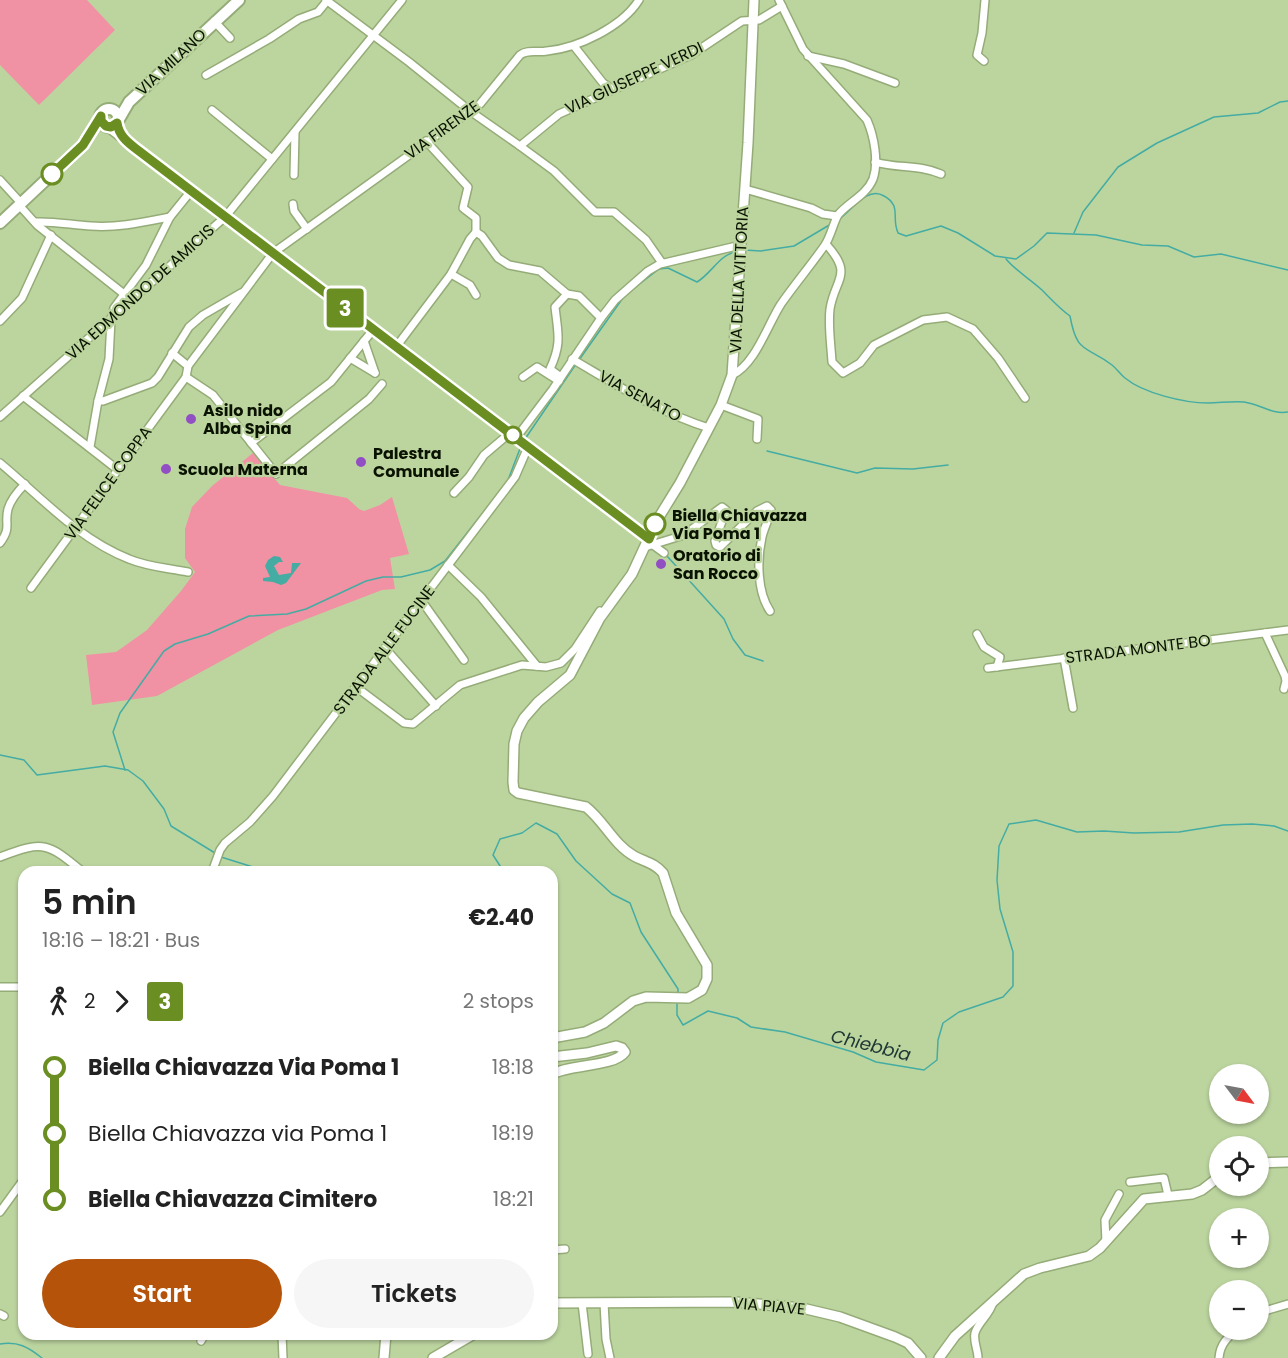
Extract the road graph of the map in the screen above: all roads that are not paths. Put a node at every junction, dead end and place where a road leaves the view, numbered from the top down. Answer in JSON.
{"nodes":[{"id":1,"x":327,"y":0,"type":"edge"},
{"id":2,"x":402,"y":0,"type":"edge"},
{"id":3,"x":639,"y":0,"type":"edge"},
{"id":4,"x":754,"y":0,"type":"edge"},
{"id":5,"x":985,"y":0,"type":"edge"},
{"id":6,"x":235,"y":2,"type":"edge"},
{"id":7,"x":781,"y":3,"type":"edge"},
{"id":8,"x":214,"y":21,"type":"junction"},
{"id":9,"x":753,"y":21,"type":"junction"},
{"id":10,"x":374,"y":35,"type":"junction"},
{"id":11,"x":230,"y":38,"type":"dead end"},
{"id":12,"x":574,"y":46,"type":"junction"},
{"id":13,"x":808,"y":56,"type":"junction"},
{"id":14,"x":984,"y":61,"type":"dead end"},
{"id":15,"x":206,"y":75,"type":"dead end"},
{"id":16,"x":895,"y":83,"type":"dead end"},
{"id":17,"x":612,"y":89,"type":"junction"},
{"id":18,"x":127,"y":104,"type":"junction"},
{"id":19,"x":213,"y":110,"type":"dead end"},
{"id":20,"x":470,"y":111,"type":"junction"},
{"id":21,"x":109,"y":122,"type":"junction"},
{"id":22,"x":294,"y":132,"type":"junction"},
{"id":23,"x":426,"y":141,"type":"junction"},
{"id":24,"x":520,"y":146,"type":"junction"},
{"id":25,"x":272,"y":159,"type":"junction"},
{"id":26,"x":875,"y":162,"type":"junction"},
{"id":27,"x":941,"y":174,"type":"dead end"},
{"id":28,"x":294,"y":175,"type":"dead end"},
{"id":29,"x":0,"y":180,"type":"edge"},
{"id":30,"x":745,"y":189,"type":"junction"},
{"id":31,"x":191,"y":191,"type":"junction"},
{"id":32,"x":20,"y":204,"type":"junction"},
{"id":33,"x":293,"y":204,"type":"dead end"},
{"id":34,"x":837,"y":216,"type":"junction"},
{"id":35,"x":170,"y":217,"type":"junction"},
{"id":36,"x":225,"y":217,"type":"junction"},
{"id":37,"x":35,"y":222,"type":"junction"},
{"id":38,"x":0,"y":223,"type":"edge"},
{"id":39,"x":307,"y":229,"type":"junction"},
{"id":40,"x":476,"y":232,"type":"junction"},
{"id":41,"x":51,"y":235,"type":"junction"},
{"id":42,"x":826,"y":244,"type":"junction"},
{"id":43,"x":740,"y":250,"type":"junction"},
{"id":44,"x":273,"y":253,"type":"junction"},
{"id":45,"x":662,"y":263,"type":"junction"},
{"id":46,"x":451,"y":274,"type":"junction"},
{"id":47,"x":244,"y":291,"type":"junction"},
{"id":48,"x":124,"y":294,"type":"junction"},
{"id":49,"x":567,"y":294,"type":"junction"},
{"id":50,"x":476,"y":295,"type":"dead end"},
{"id":51,"x":601,"y":318,"type":"junction"},
{"id":52,"x":111,"y":320,"type":"junction"},
{"id":53,"x":0,"y":321,"type":"edge"},
{"id":54,"x":373,"y":330,"type":"junction"},
{"id":55,"x":364,"y":342,"type":"junction"},
{"id":56,"x":396,"y":347,"type":"junction"},
{"id":57,"x":172,"y":353,"type":"junction"},
{"id":58,"x":350,"y":358,"type":"junction"},
{"id":59,"x":572,"y":359,"type":"junction"},
{"id":60,"x":188,"y":366,"type":"junction"},
{"id":61,"x":732,"y":375,"type":"junction"},
{"id":62,"x":186,"y":377,"type":"junction"},
{"id":63,"x":523,"y":377,"type":"dead end"},
{"id":64,"x":560,"y":379,"type":"junction"},
{"id":65,"x":382,"y":384,"type":"dead end"},
{"id":66,"x":23,"y":396,"type":"junction"},
{"id":67,"x":1025,"y":398,"type":"dead end"},
{"id":68,"x":98,"y":401,"type":"junction"},
{"id":69,"x":722,"y":405,"type":"junction"},
{"id":70,"x":0,"y":417,"type":"edge"},
{"id":71,"x":709,"y":428,"type":"junction"},
{"id":72,"x":513,"y":435,"type":"junction"},
{"id":73,"x":757,"y":439,"type":"dead end"},
{"id":74,"x":250,"y":443,"type":"junction"},
{"id":75,"x":90,"y":447,"type":"junction"},
{"id":76,"x":528,"y":447,"type":"junction"},
{"id":77,"x":0,"y":463,"type":"edge"},
{"id":78,"x":118,"y":470,"type":"junction"},
{"id":79,"x":25,"y":484,"type":"junction"},
{"id":80,"x":454,"y":493,"type":"dead end"},
{"id":81,"x":75,"y":529,"type":"junction"},
{"id":82,"x":0,"y":543,"type":"edge"},
{"id":83,"x":649,"y":544,"type":"junction"},
{"id":84,"x":664,"y":553,"type":"dead end"},
{"id":85,"x":448,"y":565,"type":"junction"},
{"id":86,"x":188,"y":572,"type":"dead end"},
{"id":87,"x":624,"y":584,"type":"junction"},
{"id":88,"x":31,"y":588,"type":"dead end"},
{"id":89,"x":421,"y":600,"type":"junction"},
{"id":90,"x":770,"y":611,"type":"dead end"},
{"id":91,"x":1288,"y":630,"type":"edge"},
{"id":92,"x":1265,"y":633,"type":"junction"},
{"id":93,"x":977,"y":634,"type":"dead end"},
{"id":94,"x":385,"y":648,"type":"junction"},
{"id":95,"x":1064,"y":658,"type":"junction"},
{"id":96,"x":464,"y":660,"type":"dead end"},
{"id":97,"x":537,"y":666,"type":"junction"},
{"id":98,"x":997,"y":667,"type":"junction"},
{"id":99,"x":988,"y":668,"type":"dead end"},
{"id":100,"x":356,"y":687,"type":"junction"},
{"id":101,"x":1284,"y":688,"type":"dead end"},
{"id":102,"x":436,"y":706,"type":"junction"},
{"id":103,"x":1073,"y":708,"type":"dead end"},
{"id":104,"x":0,"y":857,"type":"edge"},
{"id":105,"x":75,"y":866,"type":"edge"},
{"id":106,"x":214,"y":866,"type":"edge"},
{"id":107,"x":0,"y":987,"type":"edge"},
{"id":108,"x":18,"y":987,"type":"edge"},
{"id":109,"x":558,"y":1037,"type":"edge"},
{"id":110,"x":558,"y":1056,"type":"edge"},
{"id":111,"x":558,"y":1072,"type":"edge"},
{"id":112,"x":1269,"y":1162,"type":"edge"},
{"id":113,"x":1288,"y":1162,"type":"edge"},
{"id":114,"x":1130,"y":1182,"type":"dead end"},
{"id":115,"x":1209,"y":1185,"type":"edge"},
{"id":116,"x":18,"y":1187,"type":"edge"},
{"id":117,"x":1119,"y":1194,"type":"dead end"},
{"id":118,"x":1168,"y":1195,"type":"junction"},
{"id":119,"x":0,"y":1212,"type":"edge"},
{"id":120,"x":1106,"y":1242,"type":"junction"},
{"id":121,"x":565,"y":1249,"type":"dead end"},
{"id":122,"x":558,"y":1250,"type":"edge"},
{"id":123,"x":993,"y":1302,"type":"junction"},
{"id":124,"x":558,"y":1303,"type":"edge"},
{"id":125,"x":582,"y":1303,"type":"junction"},
{"id":126,"x":604,"y":1303,"type":"junction"},
{"id":127,"x":1288,"y":1304,"type":"edge"},
{"id":128,"x":1269,"y":1310,"type":"edge"},
{"id":129,"x":282,"y":1340,"type":"edge"},
{"id":130,"x":386,"y":1340,"type":"edge"},
{"id":131,"x":387,"y":1340,"type":"edge"},
{"id":132,"x":464,"y":1340,"type":"edge"},
{"id":133,"x":1226,"y":1340,"type":"edge"},
{"id":134,"x":588,"y":1354,"type":"dead end"},
{"id":135,"x":283,"y":1358,"type":"edge"},
{"id":136,"x":384,"y":1358,"type":"edge"},
{"id":137,"x":389,"y":1358,"type":"edge"},
{"id":138,"x":433,"y":1358,"type":"edge"},
{"id":139,"x":610,"y":1358,"type":"edge"},
{"id":140,"x":921,"y":1358,"type":"edge"},
{"id":141,"x":939,"y":1358,"type":"edge"},
{"id":142,"x":978,"y":1358,"type":"edge"},
{"id":143,"x":1219,"y":1358,"type":"edge"}],
"edges":[{"from":1,"to":10,"type":"street"},
{"from":1,"to":15,"type":"street"},
{"from":2,"to":10,"type":"street","name":"VIA EDMONDO DE AMICIS"},
{"from":3,"to":12,"type":"street","name":"VIA FIRENZE"},
{"from":4,"to":9,"type":"street","name":"VIA DELLA VITTORIA"},
{"from":5,"to":14,"type":"street"},
{"from":6,"to":8,"type":"main road","name":"VIA MILANO"},
{"from":7,"to":9,"type":"street","name":"VIA GIUSEPPE VERDI"},
{"from":7,"to":13,"type":"street"},
{"from":8,"to":11,"type":"street","name":"VIA MILANO"},
{"from":8,"to":18,"type":"main road","name":"VIA MILANO"},
{"from":9,"to":17,"type":"street","name":"VIA GIUSEPPE VERDI"},
{"from":9,"to":30,"type":"street","name":"VIA DELLA VITTORIA"},
{"from":10,"to":20,"type":"street"},
{"from":10,"to":22,"type":"street","name":"VIA EDMONDO DE AMICIS"},
{"from":12,"to":17,"type":"street"},
{"from":12,"to":20,"type":"street","name":"VIA FIRENZE"},
{"from":13,"to":16,"type":"street"},
{"from":13,"to":26,"type":"street"},
{"from":17,"to":24,"type":"street","name":"VIA GIUSEPPE VERDI"},
{"from":18,"to":21,"type":"main road","name":"VIA MILANO"},
{"from":18,"to":21,"type":"main road","name":"VIA MILANO"},
{"from":19,"to":25,"type":"street"},
{"from":20,"to":23,"type":"street","name":"VIA FIRENZE"},
{"from":20,"to":24,"type":"street"},
{"from":21,"to":31,"type":"street"},
{"from":21,"to":32,"type":"main road","name":"VIA MILANO"},
{"from":22,"to":25,"type":"street","name":"VIA EDMONDO DE AMICIS"},
{"from":22,"to":28,"type":"street"},
{"from":23,"to":39,"type":"street","name":"VIA FIRENZE"},
{"from":23,"to":40,"type":"street"},
{"from":24,"to":45,"type":"street"},
{"from":25,"to":36,"type":"street","name":"VIA EDMONDO DE AMICIS"},
{"from":26,"to":27,"type":"street"},
{"from":26,"to":34,"type":"street"},
{"from":29,"to":32,"type":"street"},
{"from":30,"to":34,"type":"street"},
{"from":30,"to":43,"type":"street","name":"VIA DELLA VITTORIA"},
{"from":31,"to":35,"type":"street"},
{"from":31,"to":36,"type":"street"},
{"from":32,"to":37,"type":"street"},
{"from":32,"to":38,"type":"main road","name":"VIA MILANO"},
{"from":33,"to":39,"type":"street"},
{"from":34,"to":42,"type":"street"},
{"from":35,"to":37,"type":"street"},
{"from":35,"to":48,"type":"street"},
{"from":36,"to":44,"type":"street"},
{"from":36,"to":52,"type":"street","name":"VIA EDMONDO DE AMICIS"},
{"from":37,"to":41,"type":"street"},
{"from":39,"to":44,"type":"street","name":"VIA FIRENZE"},
{"from":40,"to":46,"type":"street"},
{"from":40,"to":49,"type":"street"},
{"from":41,"to":48,"type":"street"},
{"from":41,"to":53,"type":"street"},
{"from":42,"to":61,"type":"street"},
{"from":42,"to":67,"type":"street"},
{"from":43,"to":45,"type":"street"},
{"from":43,"to":61,"type":"street","name":"VIA DELLA VITTORIA"},
{"from":44,"to":47,"type":"street","name":"VIA FELICE COPPA"},
{"from":44,"to":54,"type":"street"},
{"from":45,"to":51,"type":"street"},
{"from":46,"to":50,"type":"street"},
{"from":46,"to":56,"type":"street"},
{"from":47,"to":57,"type":"street"},
{"from":47,"to":60,"type":"street","name":"VIA FELICE COPPA"},
{"from":48,"to":52,"type":"street"},
{"from":49,"to":51,"type":"street"},
{"from":49,"to":64,"type":"street"},
{"from":51,"to":59,"type":"street"},
{"from":52,"to":66,"type":"street","name":"VIA EDMONDO DE AMICIS"},
{"from":52,"to":68,"type":"street"},
{"from":54,"to":55,"type":"street"},
{"from":54,"to":56,"type":"street"},
{"from":55,"to":58,"type":"street"},
{"from":55,"to":58,"type":"street"},
{"from":56,"to":72,"type":"street"},
{"from":57,"to":60,"type":"street"},
{"from":57,"to":68,"type":"street"},
{"from":58,"to":74,"type":"street"},
{"from":59,"to":64,"type":"street"},
{"from":59,"to":71,"type":"street","name":"VIA SENATO"},
{"from":60,"to":62,"type":"street","name":"VIA FELICE COPPA"},
{"from":61,"to":69,"type":"street","name":"VIA DELLA VITTORIA"},
{"from":62,"to":74,"type":"street"},
{"from":62,"to":78,"type":"street","name":"VIA FELICE COPPA"},
{"from":63,"to":64,"type":"street"},
{"from":64,"to":72,"type":"street"},
{"from":65,"to":74,"type":"street"},
{"from":66,"to":70,"type":"street","name":"VIA EDMONDO DE AMICIS"},
{"from":66,"to":75,"type":"street"},
{"from":68,"to":75,"type":"street"},
{"from":69,"to":71,"type":"street","name":"VIA DELLA VITTORIA"},
{"from":69,"to":73,"type":"street"},
{"from":71,"to":83,"type":"street","name":"VIA DELLA VITTORIA"},
{"from":72,"to":76,"type":"street"},
{"from":72,"to":80,"type":"street"},
{"from":75,"to":78,"type":"street"},
{"from":76,"to":83,"type":"street"},
{"from":76,"to":85,"type":"street","name":"STRADA ALLE FUCINE"},
{"from":77,"to":79,"type":"street"},
{"from":78,"to":81,"type":"street","name":"VIA FELICE COPPA"},
{"from":79,"to":81,"type":"street"},
{"from":79,"to":82,"type":"street"},
{"from":81,"to":86,"type":"street"},
{"from":81,"to":88,"type":"street","name":"VIA FELICE COPPA"},
{"from":83,"to":84,"type":"street"},
{"from":83,"to":87,"type":"street","name":"VIA DELLA VITTORIA"},
{"from":83,"to":90,"type":"street"},
{"from":85,"to":89,"type":"street","name":"STRADA ALLE FUCINE"},
{"from":85,"to":97,"type":"street"},
{"from":87,"to":97,"type":"street"},
{"from":87,"to":109,"type":"street","name":"VIA DELLA VITTORIA"},
{"from":89,"to":94,"type":"street","name":"STRADA ALLE FUCINE"},
{"from":89,"to":96,"type":"street"},
{"from":91,"to":92,"type":"street","name":"STRADA MONTE BO"},
{"from":92,"to":95,"type":"street","name":"STRADA MONTE BO"},
{"from":92,"to":101,"type":"street"},
{"from":93,"to":98,"type":"street"},
{"from":94,"to":100,"type":"street","name":"STRADA ALLE FUCINE"},
{"from":94,"to":102,"type":"street"},
{"from":95,"to":98,"type":"street","name":"STRADA MONTE BO"},
{"from":95,"to":103,"type":"street"},
{"from":97,"to":102,"type":"street"},
{"from":98,"to":99,"type":"street","name":"STRADA MONTE BO"},
{"from":100,"to":102,"type":"street"},
{"from":100,"to":106,"type":"street","name":"STRADA ALLE FUCINE"},
{"from":104,"to":105,"type":"street"},
{"from":107,"to":108,"type":"street"},
{"from":110,"to":111,"type":"street"},
{"from":112,"to":113,"type":"street"},
{"from":114,"to":118,"type":"street"},
{"from":115,"to":118,"type":"street"},
{"from":116,"to":119,"type":"street"},
{"from":117,"to":120,"type":"street"},
{"from":118,"to":120,"type":"street"},
{"from":120,"to":123,"type":"street"},
{"from":121,"to":122,"type":"street"},
{"from":123,"to":141,"type":"street"},
{"from":123,"to":142,"type":"street"},
{"from":124,"to":125,"type":"street","name":"VIA PIAVE"},
{"from":125,"to":126,"type":"street","name":"VIA PIAVE"},
{"from":125,"to":134,"type":"street"},
{"from":126,"to":139,"type":"street"},
{"from":126,"to":140,"type":"street","name":"VIA PIAVE"},
{"from":127,"to":128,"type":"street"},
{"from":129,"to":135,"type":"street"},
{"from":130,"to":136,"type":"street"},
{"from":131,"to":137,"type":"street"},
{"from":132,"to":138,"type":"street"},
{"from":133,"to":143,"type":"street"}]}
